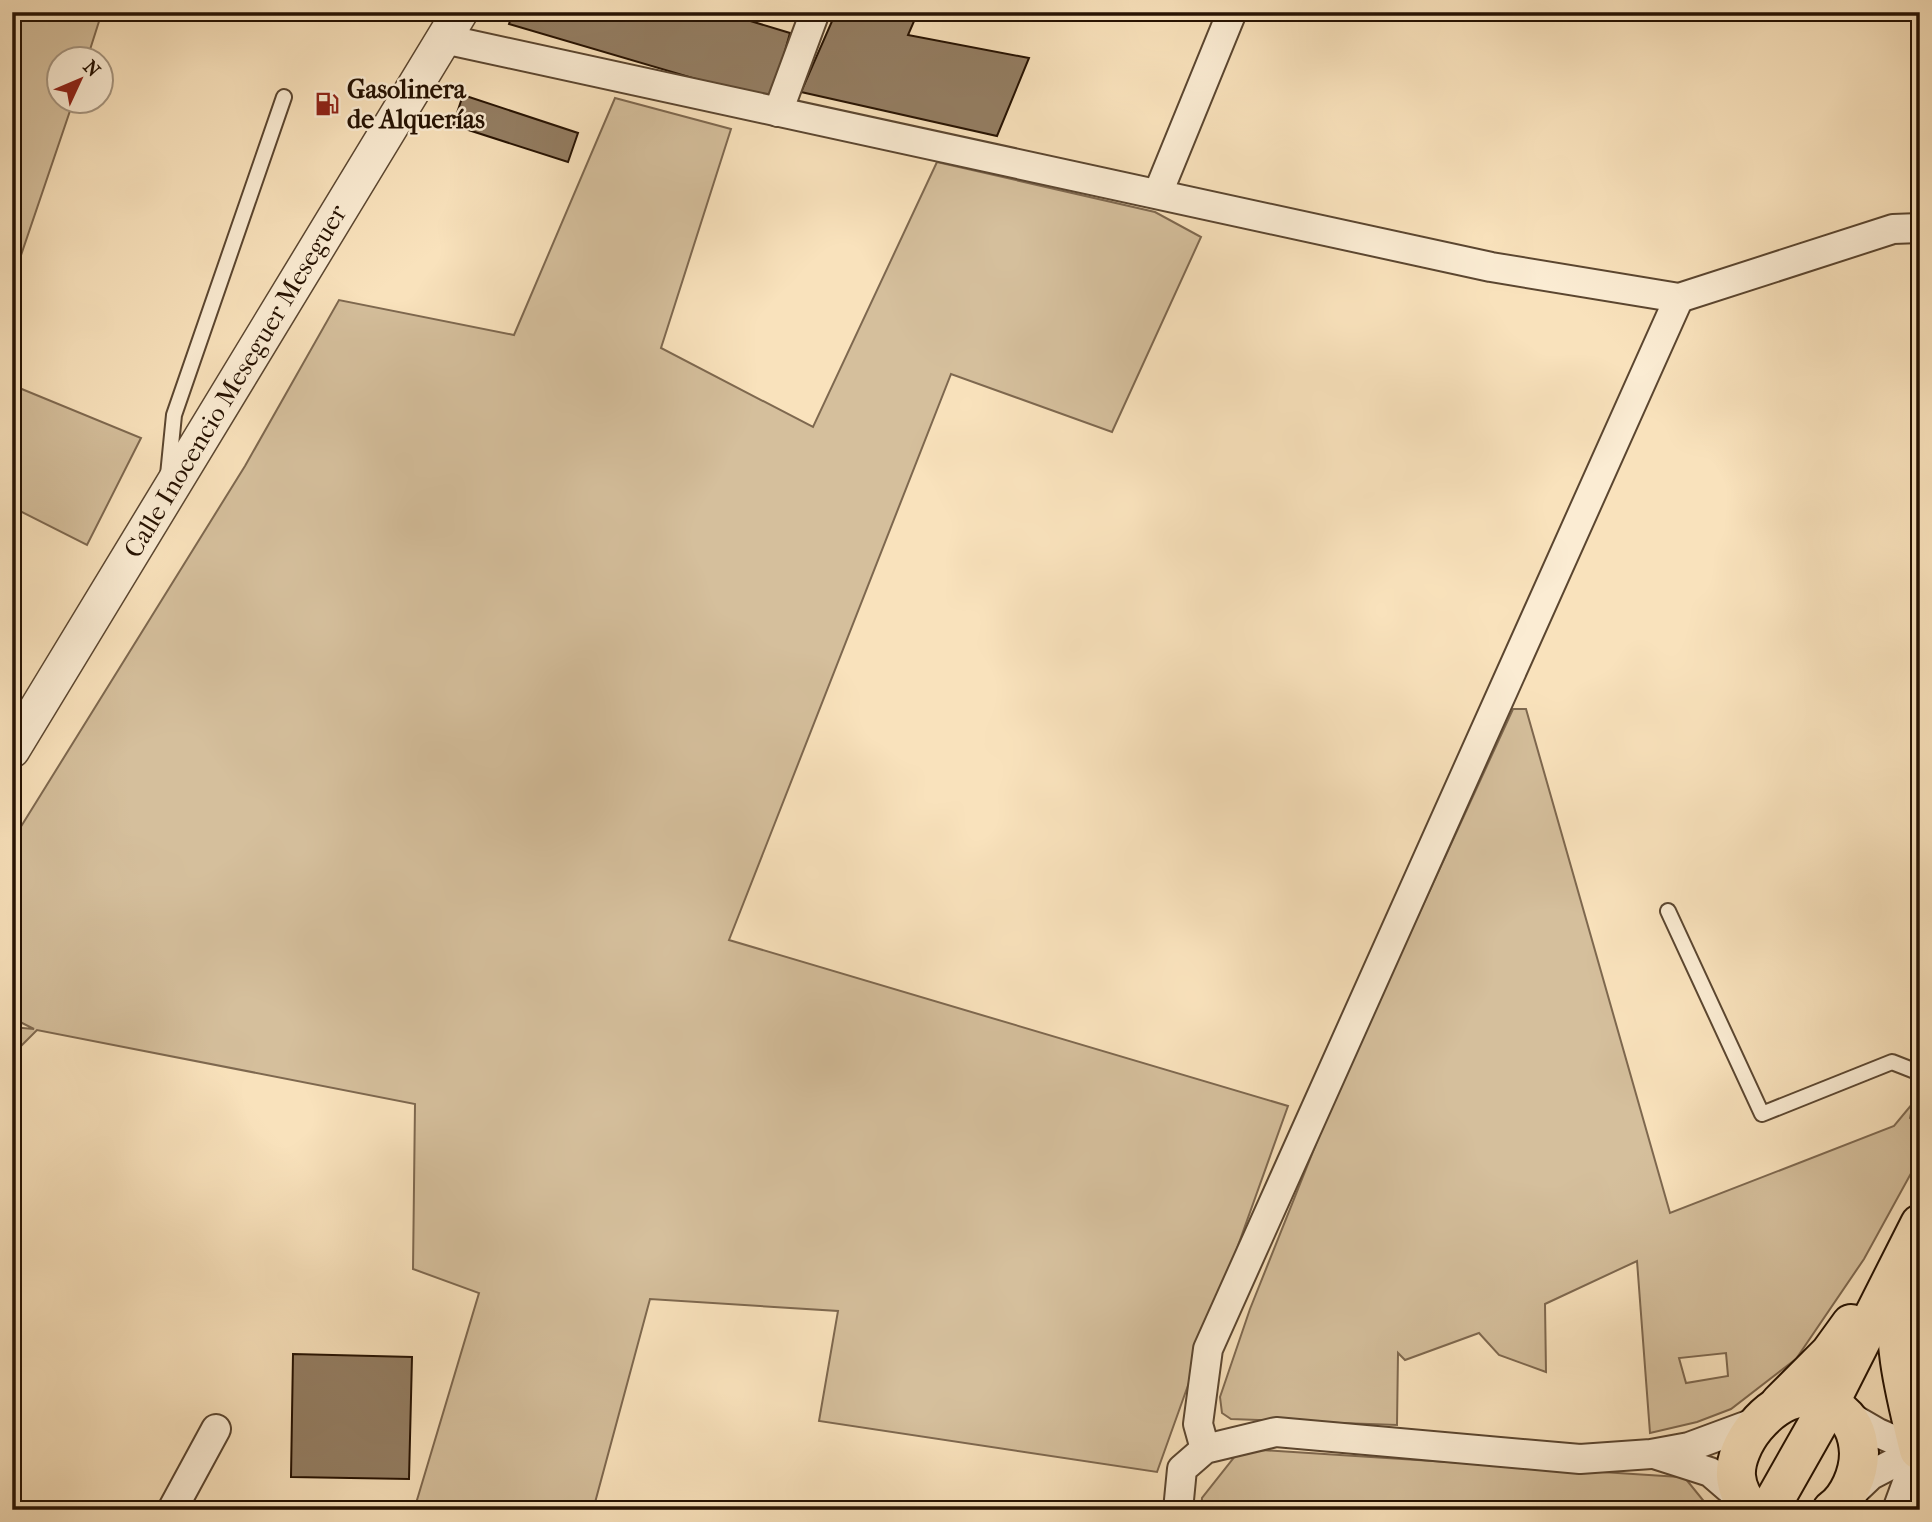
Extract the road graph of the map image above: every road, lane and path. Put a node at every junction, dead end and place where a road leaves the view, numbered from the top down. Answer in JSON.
{"nodes":[{"id":1,"x":815,"y":12,"type":"edge"},
{"id":2,"x":1232,"y":12,"type":"edge"},
{"id":3,"x":452,"y":26,"type":"edge"},
{"id":4,"x":285,"y":97,"type":"dead end"},
{"id":5,"x":778,"y":112,"type":"junction"},
{"id":6,"x":1158,"y":193,"type":"junction"},
{"id":7,"x":1920,"y":228,"type":"edge"},
{"id":8,"x":1679,"y":298,"type":"junction"},
{"id":9,"x":166,"y":494,"type":"junction"},
{"id":10,"x":12,"y":750,"type":"edge"},
{"id":11,"x":1668,"y":911,"type":"dead end"},
{"id":12,"x":1920,"y":1073,"type":"edge"},
{"id":13,"x":1912,"y":1238,"type":"edge"},
{"id":14,"x":1838,"y":1410,"type":"junction"},
{"id":15,"x":1772,"y":1411,"type":"junction"},
{"id":16,"x":216,"y":1429,"type":"dead end"},
{"id":17,"x":1205,"y":1448,"type":"junction"},
{"id":18,"x":1919,"y":1451,"type":"edge"},
{"id":19,"x":1651,"y":1454,"type":"junction"},
{"id":20,"x":1710,"y":1472,"type":"joint"},
{"id":21,"x":1750,"y":1508,"type":"edge"},
{"id":22,"x":1835,"y":1508,"type":"edge"},
{"id":23,"x":172,"y":1510,"type":"edge"},
{"id":24,"x":1178,"y":1510,"type":"edge"},
{"id":25,"x":1897,"y":1510,"type":"edge"}],
"edges":[{"from":1,"to":5,"type":"street"},
{"from":2,"to":6,"type":"street"},
{"from":3,"to":5,"type":"street"},
{"from":3,"to":9,"type":"street","name":"Calle Inocencio Meseguer Meseguer"},
{"from":4,"to":9,"type":"lane"},
{"from":5,"to":6,"type":"street"},
{"from":6,"to":8,"type":"street"},
{"from":7,"to":8,"type":"street"},
{"from":8,"to":17,"type":"street"},
{"from":9,"to":10,"type":"street","name":"Calle Inocencio Meseguer Meseguer"},
{"from":11,"to":12,"type":"lane"},
{"from":13,"to":14,"type":"highway"},
{"from":13,"to":15,"type":"highway"},
{"from":13,"to":18,"type":"highway"},
{"from":14,"to":15,"type":"highway"},
{"from":14,"to":18,"type":"street"},
{"from":14,"to":21,"type":"highway"},
{"from":14,"to":22,"type":"highway"},
{"from":15,"to":19,"type":"street"},
{"from":15,"to":21,"type":"highway"},
{"from":16,"to":23,"type":"street"},
{"from":17,"to":19,"type":"street"},
{"from":17,"to":24,"type":"street"},
{"from":18,"to":22,"type":"street"},
{"from":18,"to":25,"type":"street"},
{"from":19,"to":20,"type":"street"},
{"from":20,"to":21,"type":"highway"}]}
